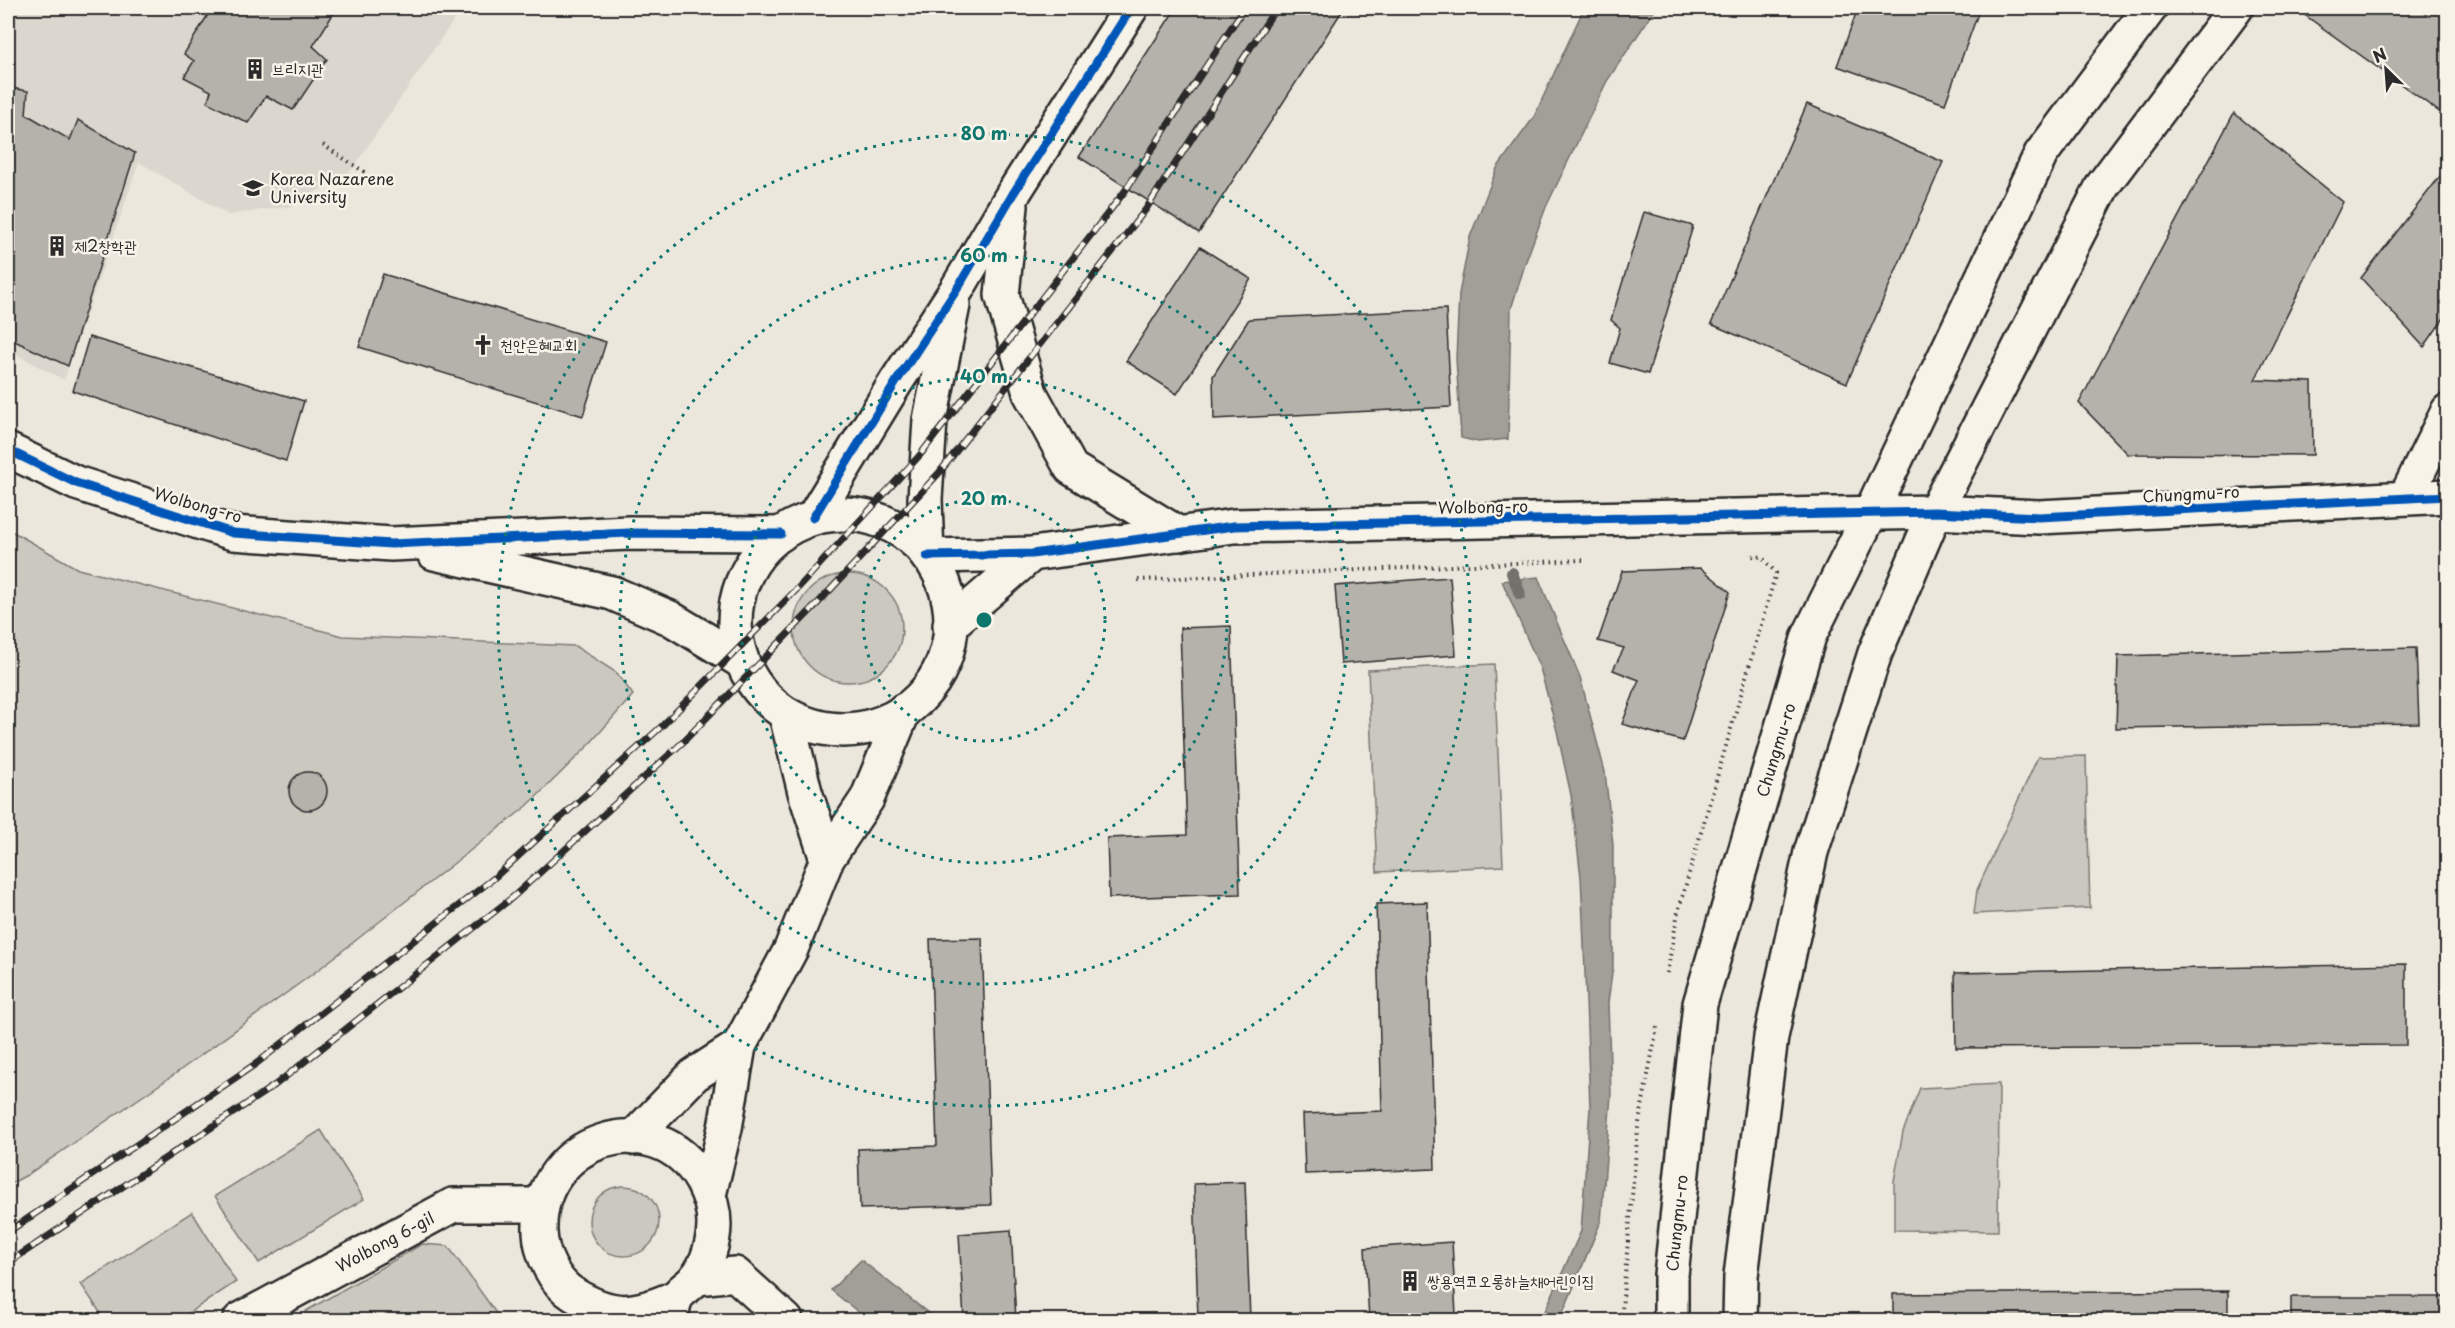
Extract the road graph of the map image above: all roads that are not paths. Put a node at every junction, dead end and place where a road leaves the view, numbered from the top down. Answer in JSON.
{"nodes":[{"id":1,"x":1131,"y":8,"type":"edge"},
{"id":2,"x":2150,"y":8,"type":"edge"},
{"id":3,"x":2236,"y":8,"type":"edge"},
{"id":4,"x":1013,"y":194,"type":"junction"},
{"id":5,"x":957,"y":289,"type":"junction"},
{"id":6,"x":2448,"y":411,"type":"edge"},
{"id":7,"x":8,"y":450,"type":"edge"},
{"id":8,"x":2448,"y":496,"type":"edge"},
{"id":9,"x":2406,"y":497,"type":"junction"},
{"id":10,"x":1935,"y":512,"type":"junction"},
{"id":11,"x":1870,"y":514,"type":"junction"},
{"id":12,"x":813,"y":518,"type":"junction"},
{"id":13,"x":781,"y":534,"type":"junction"},
{"id":14,"x":1179,"y":534,"type":"junction"},
{"id":15,"x":391,"y":544,"type":"junction"},
{"id":16,"x":1032,"y":554,"type":"junction"},
{"id":17,"x":927,"y":556,"type":"junction"},
{"id":18,"x":950,"y":625,"type":"junction"},
{"id":19,"x":741,"y":661,"type":"junction"},
{"id":20,"x":904,"y":710,"type":"junction"},
{"id":21,"x":786,"y":714,"type":"junction"},
{"id":22,"x":826,"y":859,"type":"junction"},
{"id":23,"x":739,"y":1046,"type":"junction"},
{"id":24,"x":633,"y":1138,"type":"junction"},
{"id":25,"x":542,"y":1204,"type":"junction"},
{"id":26,"x":712,"y":1209,"type":"junction"},
{"id":27,"x":735,"y":1274,"type":"junction"},
{"id":28,"x":681,"y":1299,"type":"edge"},
{"id":29,"x":573,"y":1306,"type":"edge"},
{"id":30,"x":250,"y":1318,"type":"edge"},
{"id":31,"x":786,"y":1320,"type":"edge"},
{"id":32,"x":1671,"y":1320,"type":"edge"},
{"id":33,"x":1740,"y":1320,"type":"edge"}],
"edges":[{"from":1,"to":4,"type":"street"},
{"from":2,"to":11,"type":"street","name":"Chungmu-ro"},
{"from":3,"to":10,"type":"street"},
{"from":4,"to":5,"type":"street"},
{"from":4,"to":14,"type":"street"},
{"from":5,"to":12,"type":"street"},
{"from":5,"to":17,"type":"street"},
{"from":6,"to":9,"type":"street"},
{"from":7,"to":15,"type":"street","name":"Wolbong-ro"},
{"from":8,"to":9,"type":"street","name":"Chungmu-ro"},
{"from":9,"to":10,"type":"street","name":"Chungmu-ro"},
{"from":10,"to":11,"type":"street","name":"Wolbong-ro"},
{"from":10,"to":33,"type":"street"},
{"from":11,"to":14,"type":"street","name":"Wolbong-ro"},
{"from":11,"to":32,"type":"street","name":"Chungmu-ro"},
{"from":12,"to":13,"type":"street"},
{"from":12,"to":17,"type":"street"},
{"from":13,"to":15,"type":"street"},
{"from":13,"to":19,"type":"street"},
{"from":14,"to":16,"type":"street","name":"Wolbong-ro"},
{"from":15,"to":19,"type":"street"},
{"from":16,"to":17,"type":"street","name":"Wolbong-ro"},
{"from":16,"to":18,"type":"street"},
{"from":17,"to":18,"type":"street"},
{"from":18,"to":20,"type":"street"},
{"from":19,"to":21,"type":"street"},
{"from":20,"to":21,"type":"street"},
{"from":20,"to":22,"type":"street"},
{"from":21,"to":22,"type":"street"},
{"from":22,"to":23,"type":"street"},
{"from":23,"to":24,"type":"street"},
{"from":23,"to":26,"type":"street"},
{"from":24,"to":25,"type":"street"},
{"from":24,"to":26,"type":"street"},
{"from":25,"to":29,"type":"street"},
{"from":25,"to":30,"type":"street","name":"Wolbong 6-gil"},
{"from":26,"to":27,"type":"street"},
{"from":26,"to":28,"type":"street"},
{"from":27,"to":28,"type":"street"},
{"from":27,"to":31,"type":"street"},
{"from":28,"to":29,"type":"street"}]}
